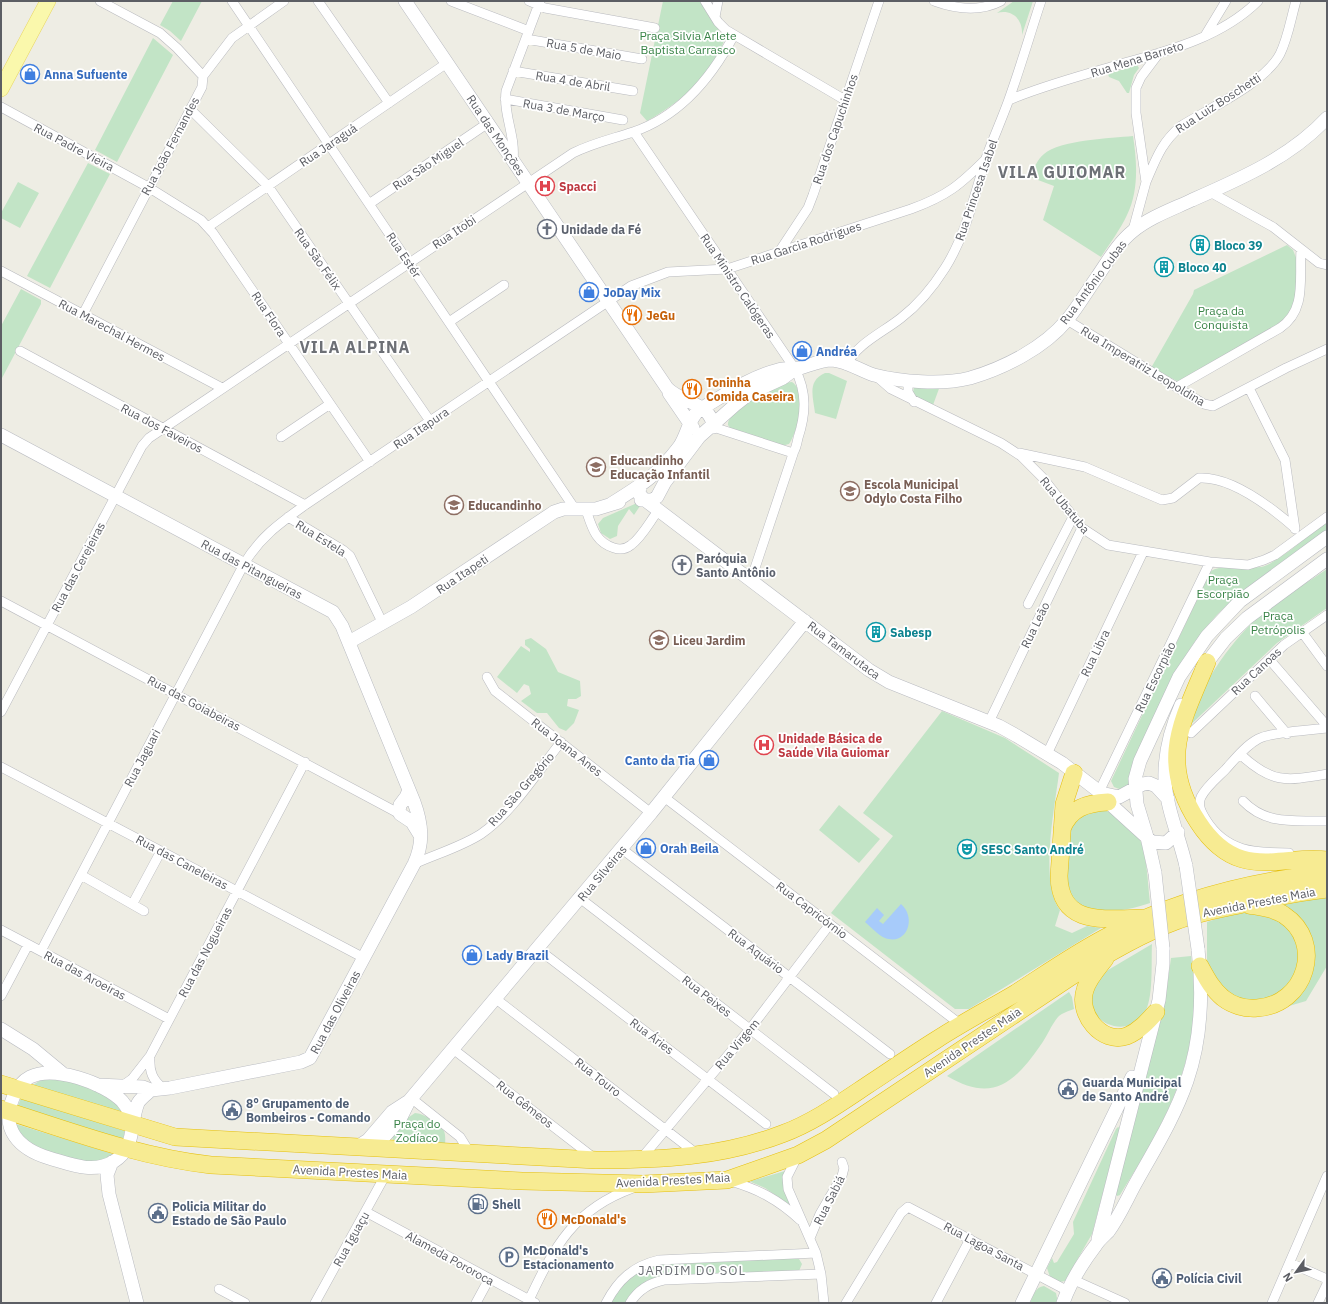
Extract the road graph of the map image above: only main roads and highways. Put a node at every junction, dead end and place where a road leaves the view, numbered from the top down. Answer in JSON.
{"nodes":[{"id":1,"x":48,"y":1,"type":"edge"},
{"id":2,"x":1,"y":90,"type":"edge"},
{"id":3,"x":1207,"y":662,"type":"road end"},
{"id":4,"x":1074,"y":773,"type":"road end"},
{"id":5,"x":1103,"y":795,"type":"road end"},
{"id":6,"x":1062,"y":829,"type":"junction"},
{"id":7,"x":1327,"y":860,"type":"edge"},
{"id":8,"x":1327,"y":873,"type":"edge"},
{"id":9,"x":1327,"y":889,"type":"edge"},
{"id":10,"x":1243,"y":904,"type":"junction"},
{"id":11,"x":1148,"y":917,"type":"junction"},
{"id":12,"x":1110,"y":952,"type":"junction"},
{"id":13,"x":1199,"y":956,"type":"road end"},
{"id":14,"x":1156,"y":1012,"type":"road end"},
{"id":15,"x":9,"y":1087,"type":"edge"},
{"id":16,"x":4,"y":1110,"type":"edge"},
{"id":17,"x":375,"y":1147,"type":"junction"},
{"id":18,"x":342,"y":1171,"type":"junction"}],
"edges":[{"from":1,"to":2,"type":"main road"},
{"from":3,"to":7,"type":"highway"},
{"from":4,"to":6,"type":"highway"},
{"from":5,"to":6,"type":"highway"},
{"from":6,"to":11,"type":"highway"},
{"from":8,"to":11,"type":"highway","name":"Avenida Prestes Maia"},
{"from":9,"to":10,"type":"highway","name":"Avenida Prestes Maia"},
{"from":10,"to":12,"type":"highway","name":"Avenida Prestes Maia"},
{"from":10,"to":13,"type":"highway"},
{"from":11,"to":17,"type":"highway","name":"Avenida Prestes Maia"},
{"from":12,"to":14,"type":"highway"},
{"from":12,"to":18,"type":"highway","name":"Avenida Prestes Maia"},
{"from":15,"to":17,"type":"highway","name":"Avenida Prestes Maia"},
{"from":16,"to":18,"type":"highway","name":"Avenida Prestes Maia"},
{"from":17,"to":18,"type":"highway"}]}
